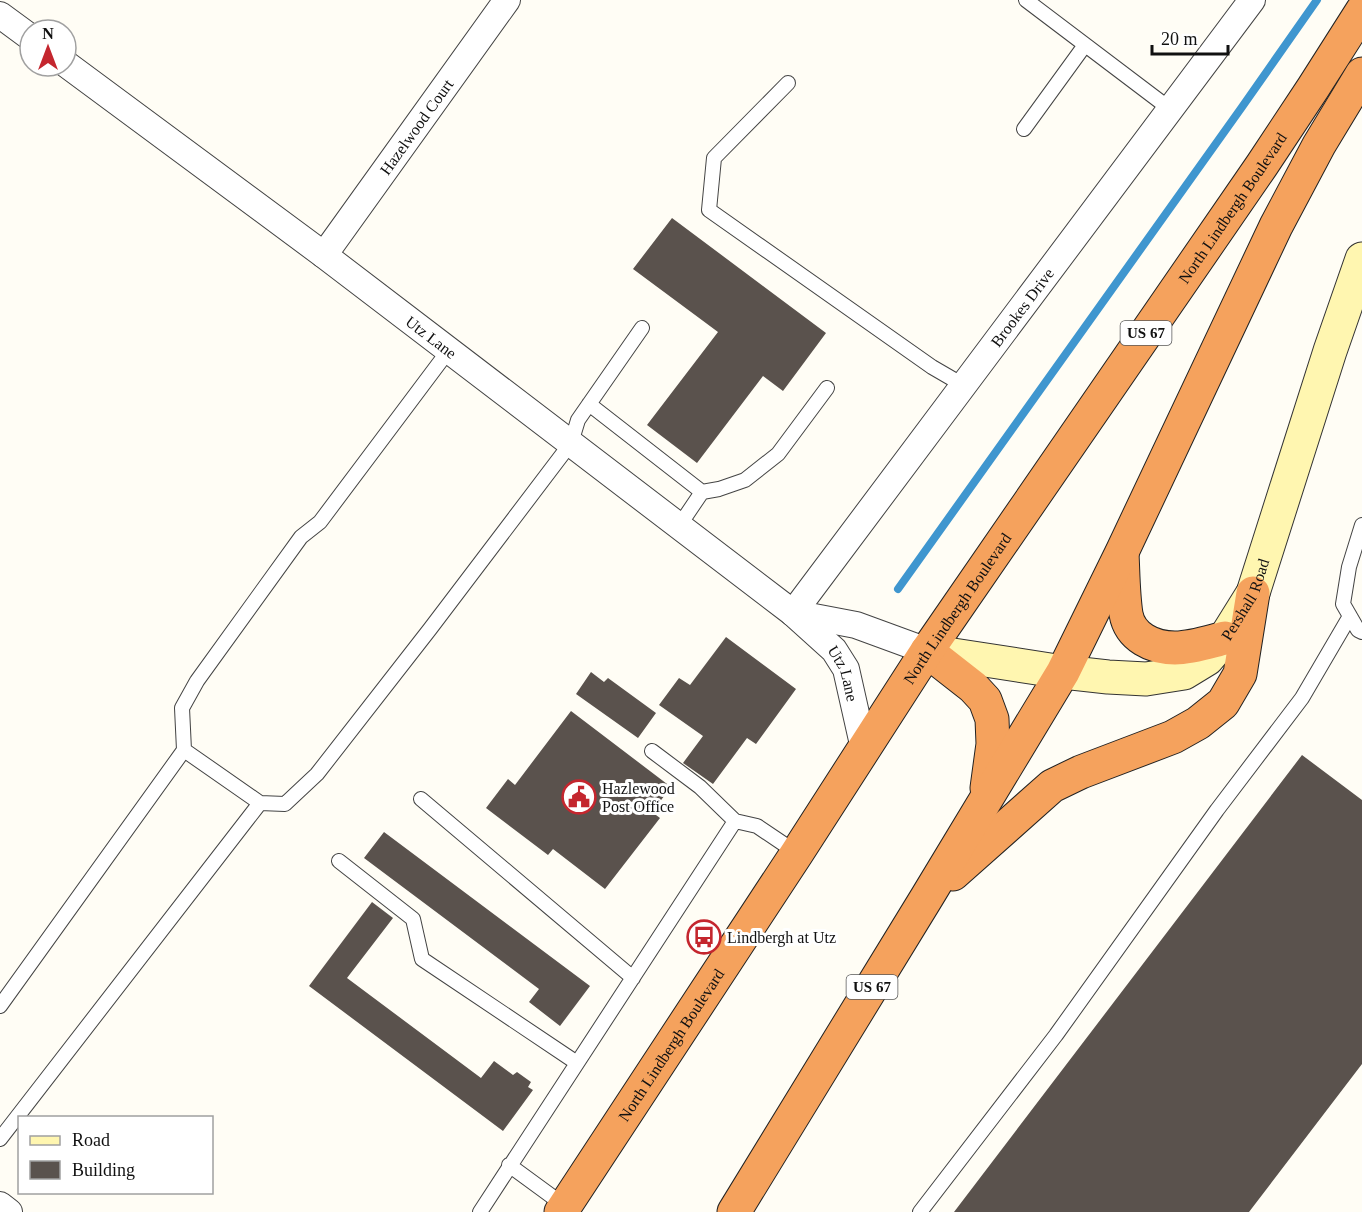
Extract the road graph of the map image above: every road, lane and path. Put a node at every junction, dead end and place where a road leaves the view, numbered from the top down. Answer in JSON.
{"nodes":[{"id":1,"x":507,"y":0,"type":"edge"},
{"id":2,"x":1026,"y":0,"type":"edge"},
{"id":3,"x":1252,"y":0,"type":"edge"},
{"id":4,"x":1362,"y":11,"type":"edge"},
{"id":5,"x":0,"y":15,"type":"edge"},
{"id":6,"x":18,"y":28,"type":"edge"},
{"id":7,"x":1085,"y":45,"type":"junction"},
{"id":8,"x":78,"y":73,"type":"edge"},
{"id":9,"x":1362,"y":74,"type":"edge"},
{"id":10,"x":788,"y":82,"type":"dead end"},
{"id":11,"x":1170,"y":110,"type":"junction"},
{"id":12,"x":1024,"y":129,"type":"dead end"},
{"id":13,"x":324,"y":255,"type":"junction"},
{"id":14,"x":1362,"y":259,"type":"edge"},
{"id":15,"x":642,"y":328,"type":"dead end"},
{"id":16,"x":449,"y":350,"type":"junction"},
{"id":17,"x":963,"y":385,"type":"junction"},
{"id":18,"x":827,"y":388,"type":"dead end"},
{"id":19,"x":589,"y":404,"type":"junction"},
{"id":20,"x":571,"y":443,"type":"junction"},
{"id":21,"x":702,"y":492,"type":"junction"},
{"id":22,"x":1362,"y":525,"type":"edge"},
{"id":23,"x":679,"y":526,"type":"junction"},
{"id":24,"x":1122,"y":552,"type":"junction"},
{"id":25,"x":1253,"y":592,"type":"junction"},
{"id":26,"x":793,"y":613,"type":"junction"},
{"id":27,"x":1350,"y":616,"type":"junction"},
{"id":28,"x":1362,"y":632,"type":"edge"},
{"id":29,"x":1225,"y":638,"type":"junction"},
{"id":30,"x":927,"y":651,"type":"junction"},
{"id":31,"x":1063,"y":672,"type":"junction"},
{"id":32,"x":864,"y":749,"type":"junction"},
{"id":33,"x":184,"y":750,"type":"junction"},
{"id":34,"x":652,"y":751,"type":"dead end"},
{"id":35,"x":421,"y":799,"type":"dead end"},
{"id":36,"x":986,"y":800,"type":"junction"},
{"id":37,"x":260,"y":802,"type":"junction"},
{"id":38,"x":735,"y":821,"type":"junction"},
{"id":39,"x":797,"y":853,"type":"junction"},
{"id":40,"x":339,"y":861,"type":"dead end"},
{"id":41,"x":927,"y":897,"type":"junction"},
{"id":42,"x":633,"y":978,"type":"junction"},
{"id":43,"x":0,"y":1006,"type":"edge"},
{"id":44,"x":577,"y":1063,"type":"junction"},
{"id":45,"x":1,"y":1136,"type":"edge"},
{"id":46,"x":509,"y":1165,"type":"junction"},
{"id":47,"x":0,"y":1205,"type":"edge"},
{"id":48,"x":563,"y":1209,"type":"edge"},
{"id":49,"x":9,"y":1212,"type":"edge"},
{"id":50,"x":480,"y":1212,"type":"edge"},
{"id":51,"x":734,"y":1212,"type":"edge"},
{"id":52,"x":920,"y":1212,"type":"edge"}],
"edges":[{"from":1,"to":13,"type":"street","name":"Hazelwood Court"},
{"from":2,"to":7,"type":"lane"},
{"from":3,"to":11,"type":"street","name":"Brookes Drive"},
{"from":4,"to":30,"type":"highway","name":"North Lindbergh Boulevard","number":"US 67"},
{"from":5,"to":6,"type":"street"},
{"from":7,"to":11,"type":"lane"},
{"from":7,"to":12,"type":"lane"},
{"from":8,"to":13,"type":"street","name":"Utz Lane"},
{"from":9,"to":24,"type":"highway","number":"US 67"},
{"from":10,"to":17,"type":"lane"},
{"from":11,"to":17,"type":"street","name":"Brookes Drive"},
{"from":13,"to":16,"type":"street","name":"Utz Lane"},
{"from":14,"to":25,"type":"street","name":"Pershall Road"},
{"from":15,"to":19,"type":"lane"},
{"from":16,"to":20,"type":"street","name":"Utz Lane"},
{"from":16,"to":33,"type":"lane"},
{"from":17,"to":26,"type":"street","name":"Brookes Drive"},
{"from":18,"to":21,"type":"lane"},
{"from":19,"to":20,"type":"lane"},
{"from":19,"to":21,"type":"lane"},
{"from":20,"to":23,"type":"street","name":"Utz Lane"},
{"from":20,"to":37,"type":"lane"},
{"from":21,"to":23,"type":"lane"},
{"from":22,"to":27,"type":"lane"},
{"from":23,"to":26,"type":"street","name":"Utz Lane"},
{"from":24,"to":29,"type":"highway"},
{"from":24,"to":31,"type":"highway","number":"US 67"},
{"from":25,"to":29,"type":"street","name":"Pershall Road"},
{"from":25,"to":41,"type":"highway"},
{"from":26,"to":30,"type":"street","name":"Utz Lane"},
{"from":26,"to":32,"type":"street","name":"Utz Lane"},
{"from":27,"to":28,"type":"lane"},
{"from":27,"to":52,"type":"lane"},
{"from":29,"to":31,"type":"street","name":"Pershall Road"},
{"from":30,"to":31,"type":"street","name":"Pershall Road"},
{"from":30,"to":32,"type":"highway","name":"North Lindbergh Boulevard","number":"US 67"},
{"from":30,"to":36,"type":"highway"},
{"from":31,"to":36,"type":"highway","number":"US 67"},
{"from":32,"to":39,"type":"highway","name":"North Lindbergh Boulevard","number":"US 67"},
{"from":33,"to":37,"type":"lane"},
{"from":33,"to":43,"type":"lane"},
{"from":34,"to":38,"type":"lane"},
{"from":35,"to":42,"type":"lane"},
{"from":36,"to":41,"type":"highway","number":"US 67"},
{"from":37,"to":45,"type":"lane"},
{"from":38,"to":39,"type":"lane"},
{"from":38,"to":42,"type":"lane"},
{"from":39,"to":48,"type":"highway","name":"North Lindbergh Boulevard","number":"US 67"},
{"from":40,"to":44,"type":"lane"},
{"from":41,"to":51,"type":"highway","number":"US 67"},
{"from":42,"to":44,"type":"lane"},
{"from":44,"to":46,"type":"lane"},
{"from":46,"to":48,"type":"lane"},
{"from":46,"to":50,"type":"lane"},
{"from":47,"to":49,"type":"street"}]}
